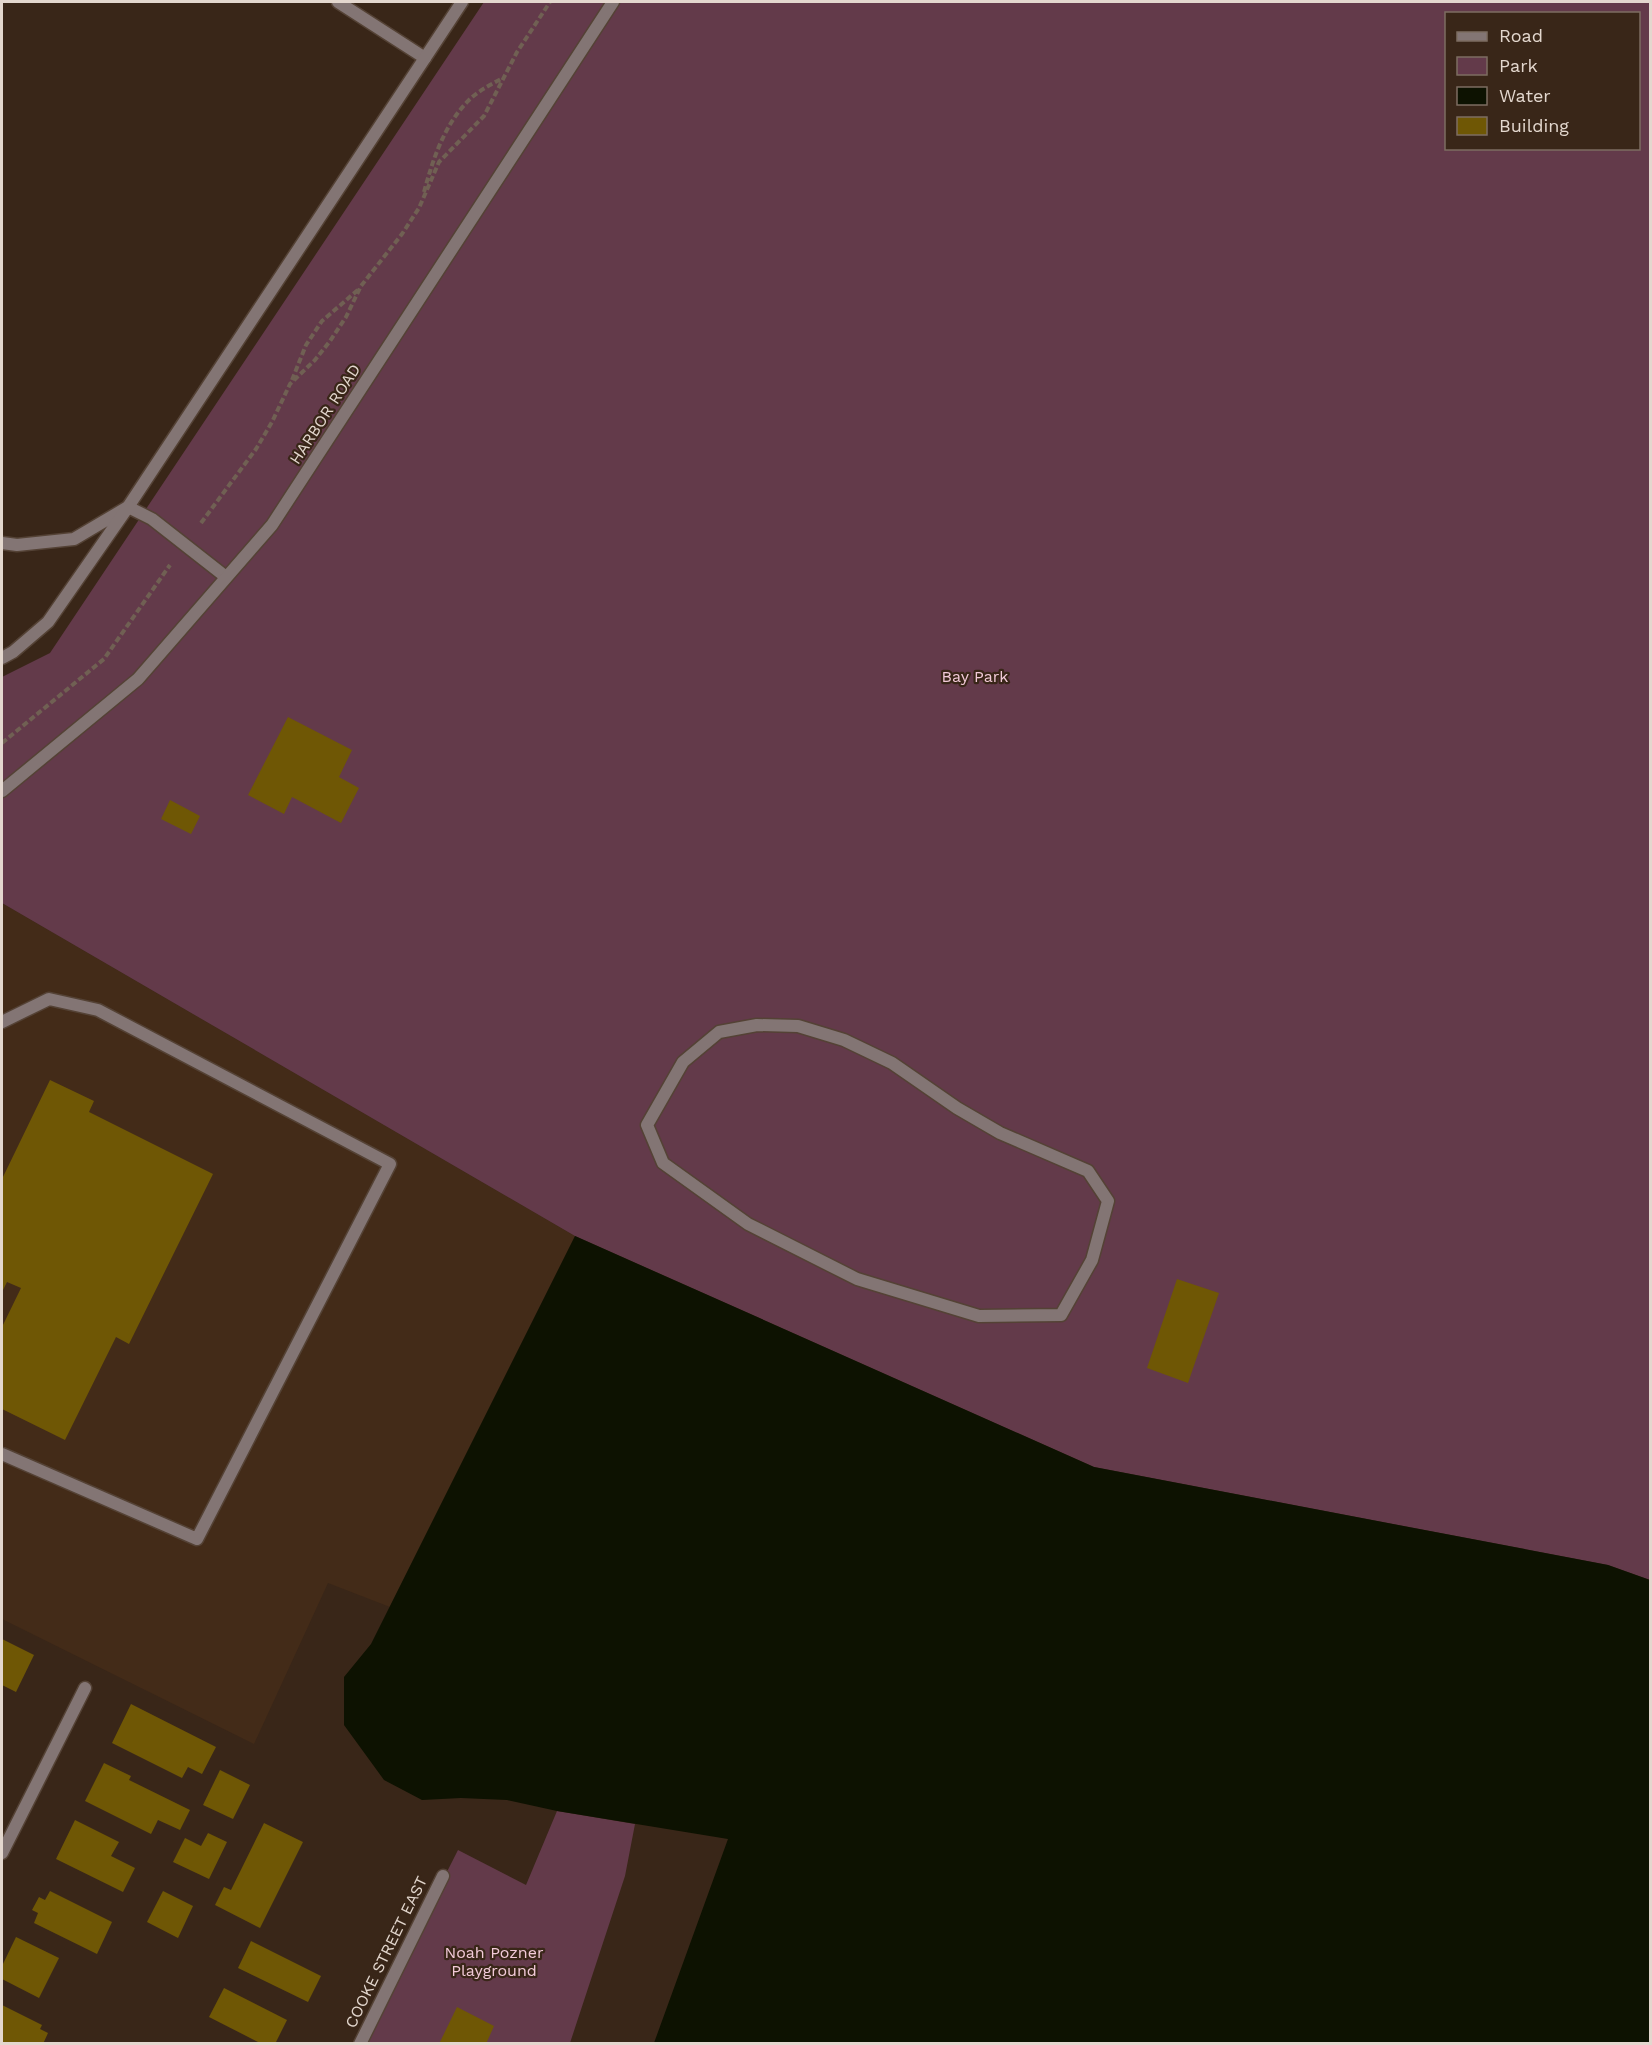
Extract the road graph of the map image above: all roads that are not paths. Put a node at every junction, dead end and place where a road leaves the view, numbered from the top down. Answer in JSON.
{"nodes":[{"id":1,"x":338,"y":2,"type":"edge"},
{"id":2,"x":462,"y":2,"type":"edge"},
{"id":3,"x":613,"y":2,"type":"edge"},
{"id":4,"x":425,"y":58,"type":"junction"},
{"id":5,"x":128,"y":507,"type":"junction"},
{"id":6,"x":2,"y":543,"type":"edge"},
{"id":7,"x":226,"y":577,"type":"junction"},
{"id":8,"x":2,"y":658,"type":"edge"},
{"id":9,"x":2,"y":791,"type":"edge"},
{"id":10,"x":2,"y":1022,"type":"edge"},
{"id":11,"x":647,"y":1125,"type":"joint"},
{"id":12,"x":2,"y":1454,"type":"edge"},
{"id":13,"x":85,"y":1688,"type":"dead end"},
{"id":14,"x":2,"y":1853,"type":"edge"},
{"id":15,"x":443,"y":1876,"type":"dead end"},
{"id":16,"x":360,"y":2043,"type":"edge"}],
"edges":[{"from":1,"to":4,"type":"street"},
{"from":2,"to":4,"type":"street"},
{"from":3,"to":7,"type":"street","name":"HARBOR ROAD"},
{"from":4,"to":5,"type":"street"},
{"from":5,"to":6,"type":"street"},
{"from":5,"to":7,"type":"street"},
{"from":5,"to":8,"type":"street"},
{"from":7,"to":9,"type":"street","name":"HARBOR ROAD"},
{"from":10,"to":12,"type":"street"},
{"from":11,"to":11,"type":"street"},
{"from":13,"to":14,"type":"street"},
{"from":15,"to":16,"type":"street","name":"COOKE STREET EAST"}]}
